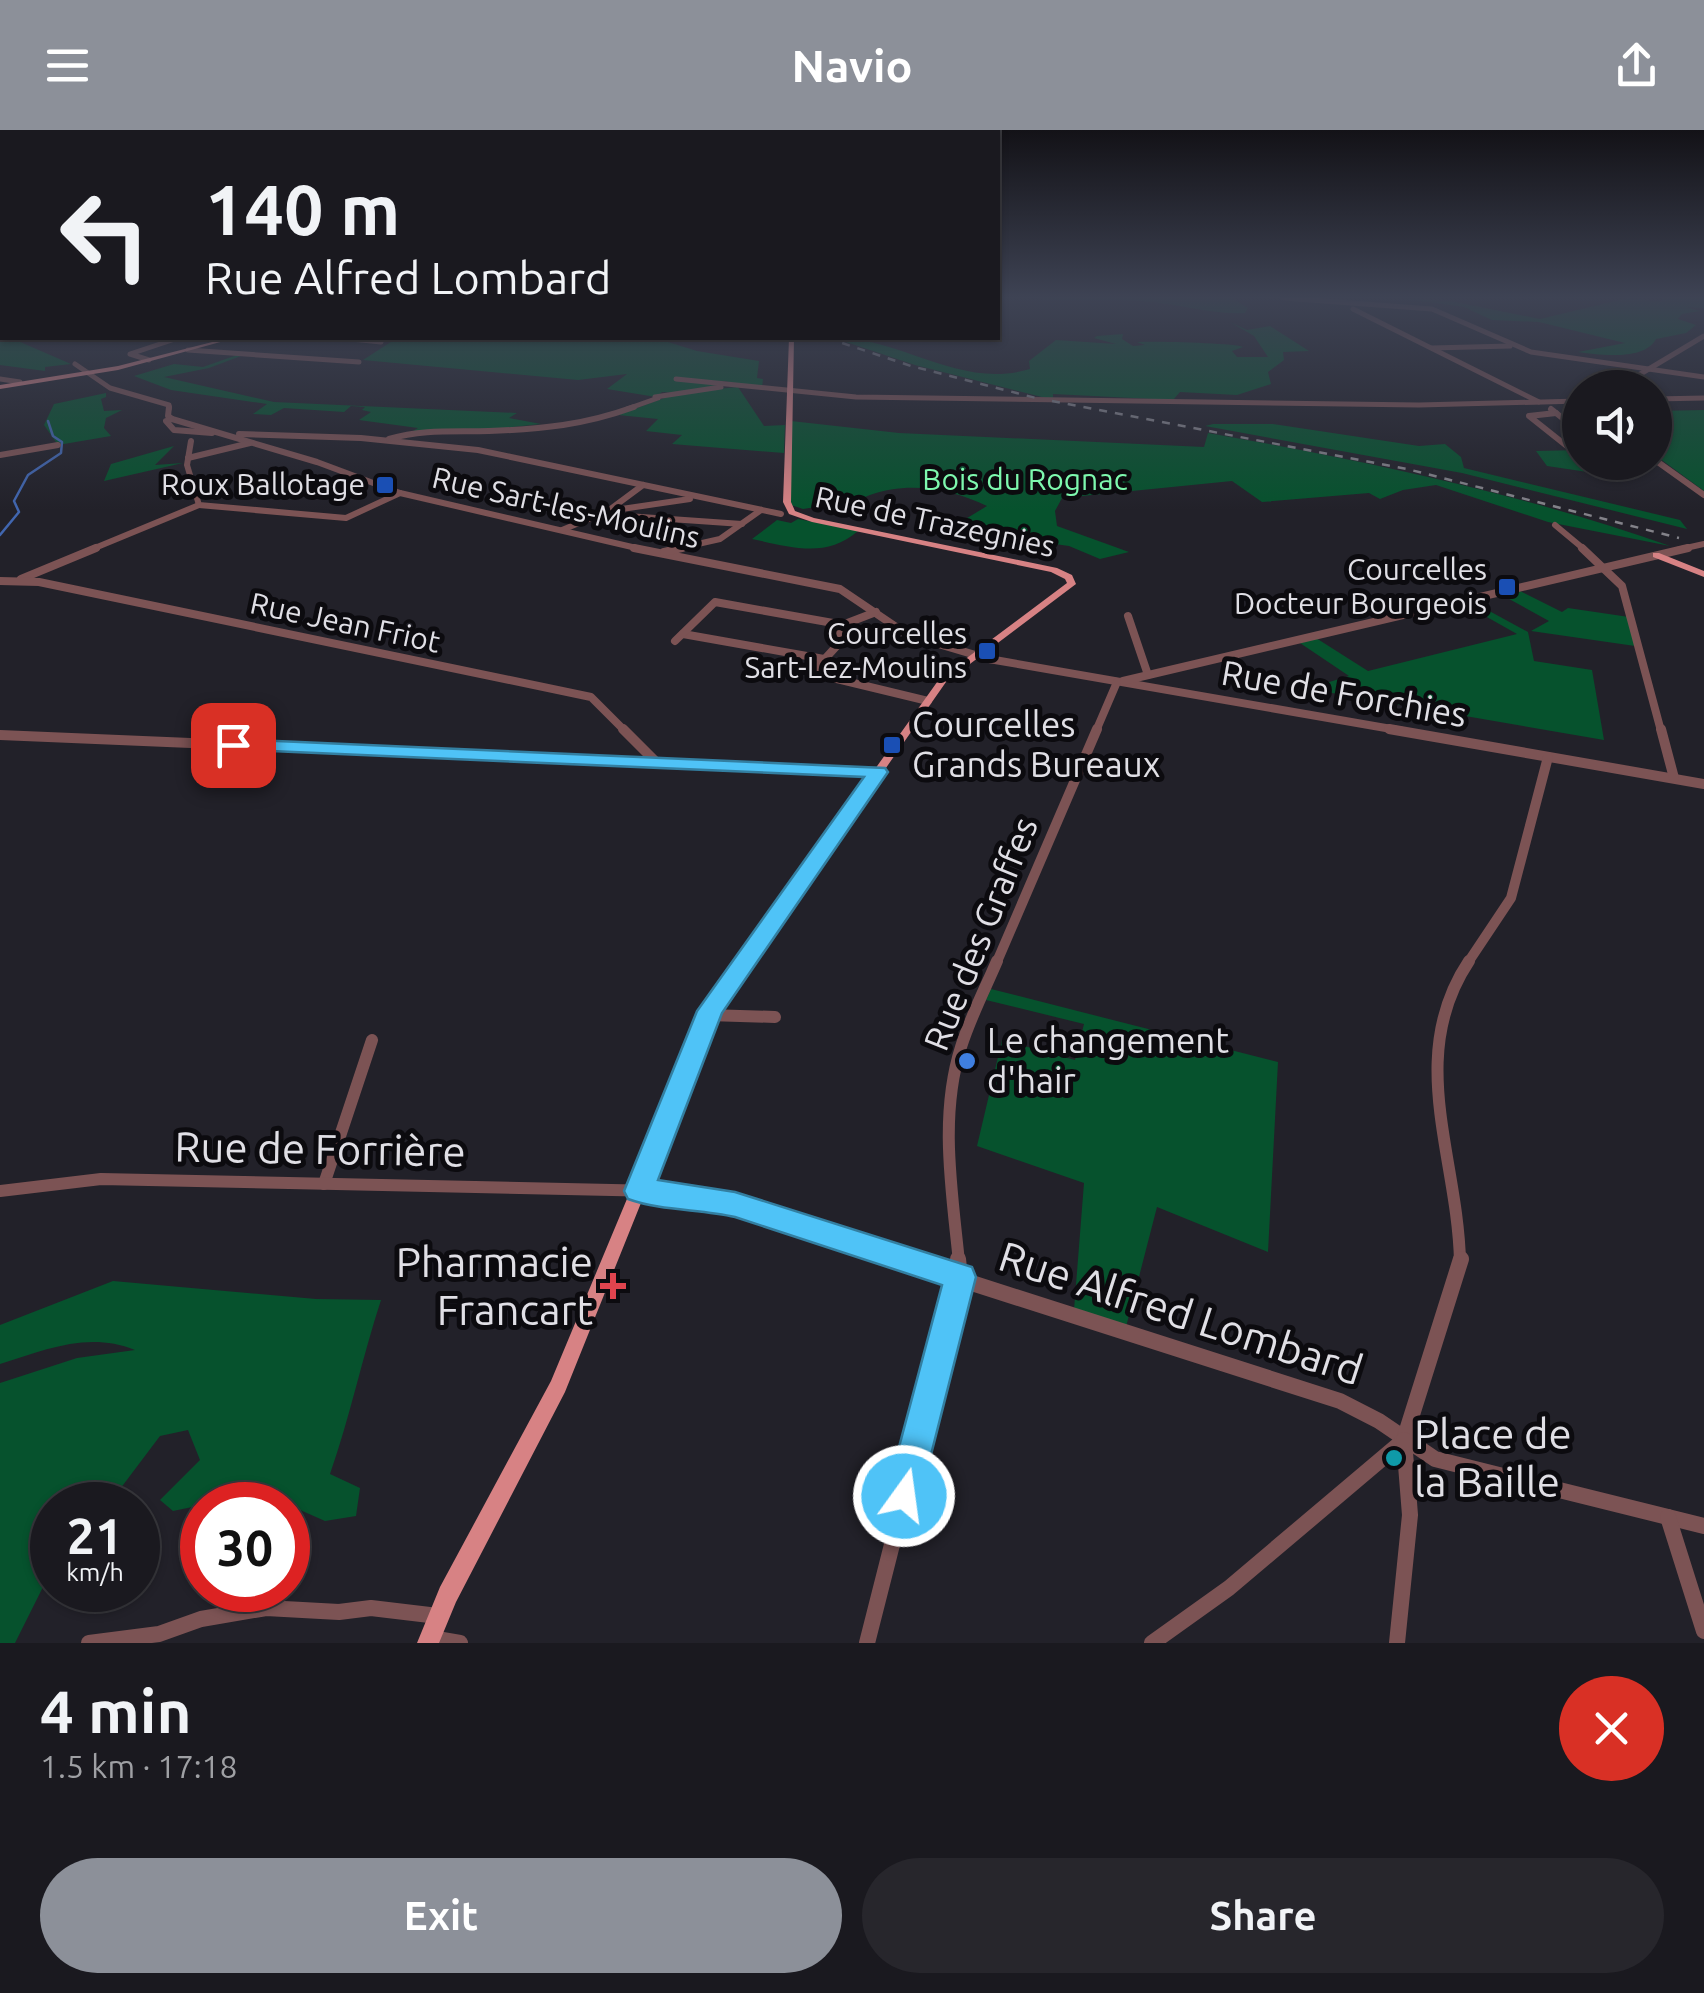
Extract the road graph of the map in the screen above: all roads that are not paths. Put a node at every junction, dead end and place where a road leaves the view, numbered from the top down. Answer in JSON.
{"nodes":[{"id":1,"x":80,"y":369,"type":"edge"},
{"id":2,"x":108,"y":369,"type":"edge"},
{"id":3,"x":789,"y":369,"type":"edge"},
{"id":4,"x":1473,"y":369,"type":"edge"},
{"id":5,"x":1650,"y":369,"type":"edge"},
{"id":6,"x":86,"y":373,"type":"junction"},
{"id":7,"x":1704,"y":377,"type":"edge"},
{"id":8,"x":0,"y":379,"type":"edge"},
{"id":9,"x":676,"y":379,"type":"dead end"},
{"id":10,"x":20,"y":382,"type":"junction"},
{"id":11,"x":732,"y":386,"type":"junction"},
{"id":12,"x":0,"y":387,"type":"edge"},
{"id":13,"x":789,"y":392,"type":"junction"},
{"id":14,"x":1704,"y":398,"type":"edge"},
{"id":15,"x":1672,"y":399,"type":"edge"},
{"id":16,"x":1541,"y":402,"type":"junction"},
{"id":17,"x":1562,"y":402,"type":"edge"},
{"id":18,"x":1556,"y":413,"type":"junction"},
{"id":19,"x":1562,"y":418,"type":"edge"},
{"id":20,"x":172,"y":419,"type":"junction"},
{"id":21,"x":184,"y":433,"type":"junction"},
{"id":22,"x":227,"y":434,"type":"junction"},
{"id":23,"x":306,"y":437,"type":"junction"},
{"id":24,"x":383,"y":440,"type":"junction"},
{"id":25,"x":191,"y":441,"type":"junction"},
{"id":26,"x":255,"y":442,"type":"junction"},
{"id":27,"x":1562,"y":443,"type":"edge"},
{"id":28,"x":58,"y":444,"type":"dead end"},
{"id":29,"x":327,"y":446,"type":"dead end"},
{"id":30,"x":272,"y":448,"type":"junction"},
{"id":31,"x":208,"y":452,"type":"junction"},
{"id":32,"x":0,"y":455,"type":"edge"},
{"id":33,"x":187,"y":461,"type":"junction"},
{"id":34,"x":1672,"y":472,"type":"edge"},
{"id":35,"x":644,"y":485,"type":"junction"},
{"id":36,"x":400,"y":492,"type":"junction"},
{"id":37,"x":1704,"y":495,"type":"edge"},
{"id":38,"x":701,"y":497,"type":"junction"},
{"id":39,"x":199,"y":505,"type":"junction"},
{"id":40,"x":761,"y":510,"type":"junction"},
{"id":41,"x":608,"y":511,"type":"junction"},
{"id":42,"x":790,"y":513,"type":"junction"},
{"id":43,"x":598,"y":514,"type":"junction"},
{"id":44,"x":742,"y":524,"type":"junction"},
{"id":45,"x":1555,"y":526,"type":"dead end"},
{"id":46,"x":561,"y":530,"type":"junction"},
{"id":47,"x":1704,"y":544,"type":"edge"},
{"id":48,"x":658,"y":553,"type":"junction"},
{"id":49,"x":1660,"y":554,"type":"junction"},
{"id":50,"x":1606,"y":567,"type":"junction"},
{"id":51,"x":1704,"y":572,"type":"edge"},
{"id":52,"x":0,"y":580,"type":"edge"},
{"id":53,"x":20,"y":580,"type":"junction"},
{"id":54,"x":876,"y":612,"type":"junction"},
{"id":55,"x":1128,"y":616,"type":"dead end"},
{"id":56,"x":891,"y":626,"type":"joint"},
{"id":57,"x":838,"y":628,"type":"junction"},
{"id":58,"x":975,"y":655,"type":"junction"},
{"id":59,"x":824,"y":659,"type":"junction"},
{"id":60,"x":1148,"y":674,"type":"junction"},
{"id":61,"x":1117,"y":682,"type":"junction"},
{"id":62,"x":928,"y":700,"type":"junction"},
{"id":63,"x":0,"y":735,"type":"edge"},
{"id":64,"x":1548,"y":757,"type":"junction"},
{"id":65,"x":656,"y":762,"type":"junction"},
{"id":66,"x":878,"y":772,"type":"junction"},
{"id":67,"x":1674,"y":778,"type":"junction"},
{"id":68,"x":1704,"y":784,"type":"edge"},
{"id":69,"x":708,"y":1015,"type":"junction"},
{"id":70,"x":774,"y":1016,"type":"dead end"},
{"id":71,"x":372,"y":1040,"type":"dead end"},
{"id":72,"x":324,"y":1184,"type":"junction"},
{"id":73,"x":0,"y":1191,"type":"edge"},
{"id":74,"x":639,"y":1191,"type":"junction"},
{"id":75,"x":960,"y":1277,"type":"junction"},
{"id":76,"x":1404,"y":1440,"type":"junction"},
{"id":77,"x":1668,"y":1517,"type":"junction"},
{"id":78,"x":1704,"y":1526,"type":"edge"},
{"id":79,"x":438,"y":1616,"type":"junction"},
{"id":80,"x":1704,"y":1631,"type":"edge"},
{"id":81,"x":428,"y":1640,"type":"edge"},
{"id":82,"x":88,"y":1643,"type":"edge"},
{"id":83,"x":460,"y":1643,"type":"edge"},
{"id":84,"x":867,"y":1643,"type":"edge"},
{"id":85,"x":1152,"y":1643,"type":"edge"},
{"id":86,"x":1396,"y":1643,"type":"edge"}],
"edges":[{"from":1,"to":6,"type":"street"},
{"from":2,"to":6,"type":"main road"},
{"from":3,"to":13,"type":"main road","name":"Rue de Trazegnies"},
{"from":4,"to":16,"type":"street"},
{"from":5,"to":7,"type":"street"},
{"from":6,"to":10,"type":"main road"},
{"from":6,"to":20,"type":"street"},
{"from":8,"to":10,"type":"street"},
{"from":9,"to":11,"type":"street"},
{"from":10,"to":12,"type":"main road"},
{"from":11,"to":13,"type":"street"},
{"from":11,"to":24,"type":"street"},
{"from":13,"to":16,"type":"street"},
{"from":13,"to":42,"type":"main road","name":"Rue de Trazegnies"},
{"from":14,"to":15,"type":"street"},
{"from":16,"to":17,"type":"street"},
{"from":16,"to":18,"type":"street"},
{"from":18,"to":19,"type":"street"},
{"from":18,"to":27,"type":"street"},
{"from":20,"to":21,"type":"street"},
{"from":20,"to":22,"type":"street"},
{"from":21,"to":22,"type":"street"},
{"from":21,"to":25,"type":"street"},
{"from":22,"to":23,"type":"street"},
{"from":22,"to":26,"type":"street","name":"Rue Sart-les-Moulins"},
{"from":23,"to":24,"type":"street"},
{"from":23,"to":29,"type":"street"},
{"from":23,"to":30,"type":"street"},
{"from":24,"to":35,"type":"street"},
{"from":25,"to":31,"type":"street"},
{"from":25,"to":33,"type":"street"},
{"from":26,"to":30,"type":"street","name":"Rue Sart-les-Moulins"},
{"from":26,"to":31,"type":"street"},
{"from":28,"to":32,"type":"street"},
{"from":30,"to":36,"type":"street","name":"Rue Sart-les-Moulins"},
{"from":31,"to":33,"type":"street"},
{"from":31,"to":33,"type":"street"},
{"from":33,"to":39,"type":"street"},
{"from":34,"to":37,"type":"street"},
{"from":35,"to":38,"type":"street"},
{"from":35,"to":41,"type":"street"},
{"from":36,"to":39,"type":"street"},
{"from":36,"to":46,"type":"street","name":"Rue Sart-les-Moulins"},
{"from":38,"to":40,"type":"street"},
{"from":38,"to":41,"type":"street"},
{"from":39,"to":53,"type":"street"},
{"from":40,"to":42,"type":"street"},
{"from":40,"to":44,"type":"street"},
{"from":41,"to":43,"type":"street"},
{"from":42,"to":58,"type":"main road","name":"Rue de Trazegnies"},
{"from":43,"to":44,"type":"street"},
{"from":43,"to":46,"type":"street"},
{"from":44,"to":48,"type":"street"},
{"from":45,"to":50,"type":"street"},
{"from":46,"to":48,"type":"street","name":"Rue Sart-les-Moulins"},
{"from":47,"to":49,"type":"street"},
{"from":48,"to":54,"type":"street","name":"Rue Sart-les-Moulins"},
{"from":49,"to":50,"type":"street"},
{"from":49,"to":51,"type":"main road"},
{"from":50,"to":60,"type":"street"},
{"from":50,"to":67,"type":"street"},
{"from":52,"to":53,"type":"street","name":"Rue Jean Friot"},
{"from":53,"to":65,"type":"street","name":"Rue Jean Friot"},
{"from":54,"to":56,"type":"street","name":"Rue Sart-les-Moulins"},
{"from":54,"to":57,"type":"street"},
{"from":55,"to":60,"type":"street"},
{"from":56,"to":58,"type":"street","name":"Rue de Forchies"},
{"from":57,"to":59,"type":"street"},
{"from":57,"to":59,"type":"street"},
{"from":58,"to":61,"type":"street","name":"Rue de Forchies"},
{"from":58,"to":62,"type":"main road"},
{"from":59,"to":62,"type":"street"},
{"from":60,"to":61,"type":"street"},
{"from":61,"to":64,"type":"street","name":"Rue de Forchies"},
{"from":61,"to":75,"type":"street","name":"Rue des Graffes"},
{"from":62,"to":66,"type":"main road"},
{"from":63,"to":65,"type":"street"},
{"from":64,"to":67,"type":"street","name":"Rue de Forchies"},
{"from":64,"to":76,"type":"street"},
{"from":65,"to":66,"type":"street"},
{"from":66,"to":69,"type":"main road"},
{"from":67,"to":68,"type":"street","name":"Rue de Forchies"},
{"from":69,"to":70,"type":"street"},
{"from":69,"to":74,"type":"main road"},
{"from":71,"to":72,"type":"street"},
{"from":72,"to":73,"type":"street","name":"Rue de Forrière"},
{"from":72,"to":74,"type":"street","name":"Rue de Forrière"},
{"from":74,"to":75,"type":"street","name":"Rue Alfred Lombard"},
{"from":74,"to":79,"type":"main road"},
{"from":75,"to":76,"type":"street","name":"Rue Alfred Lombard"},
{"from":75,"to":84,"type":"street","name":"Rue des Graffes"},
{"from":76,"to":77,"type":"street","name":"Rue Alfred Lombard"},
{"from":76,"to":85,"type":"street"},
{"from":76,"to":86,"type":"street"},
{"from":77,"to":78,"type":"street","name":"Rue Alfred Lombard"},
{"from":77,"to":80,"type":"street"},
{"from":79,"to":81,"type":"main road"},
{"from":79,"to":82,"type":"street"},
{"from":81,"to":83,"type":"street"}]}
